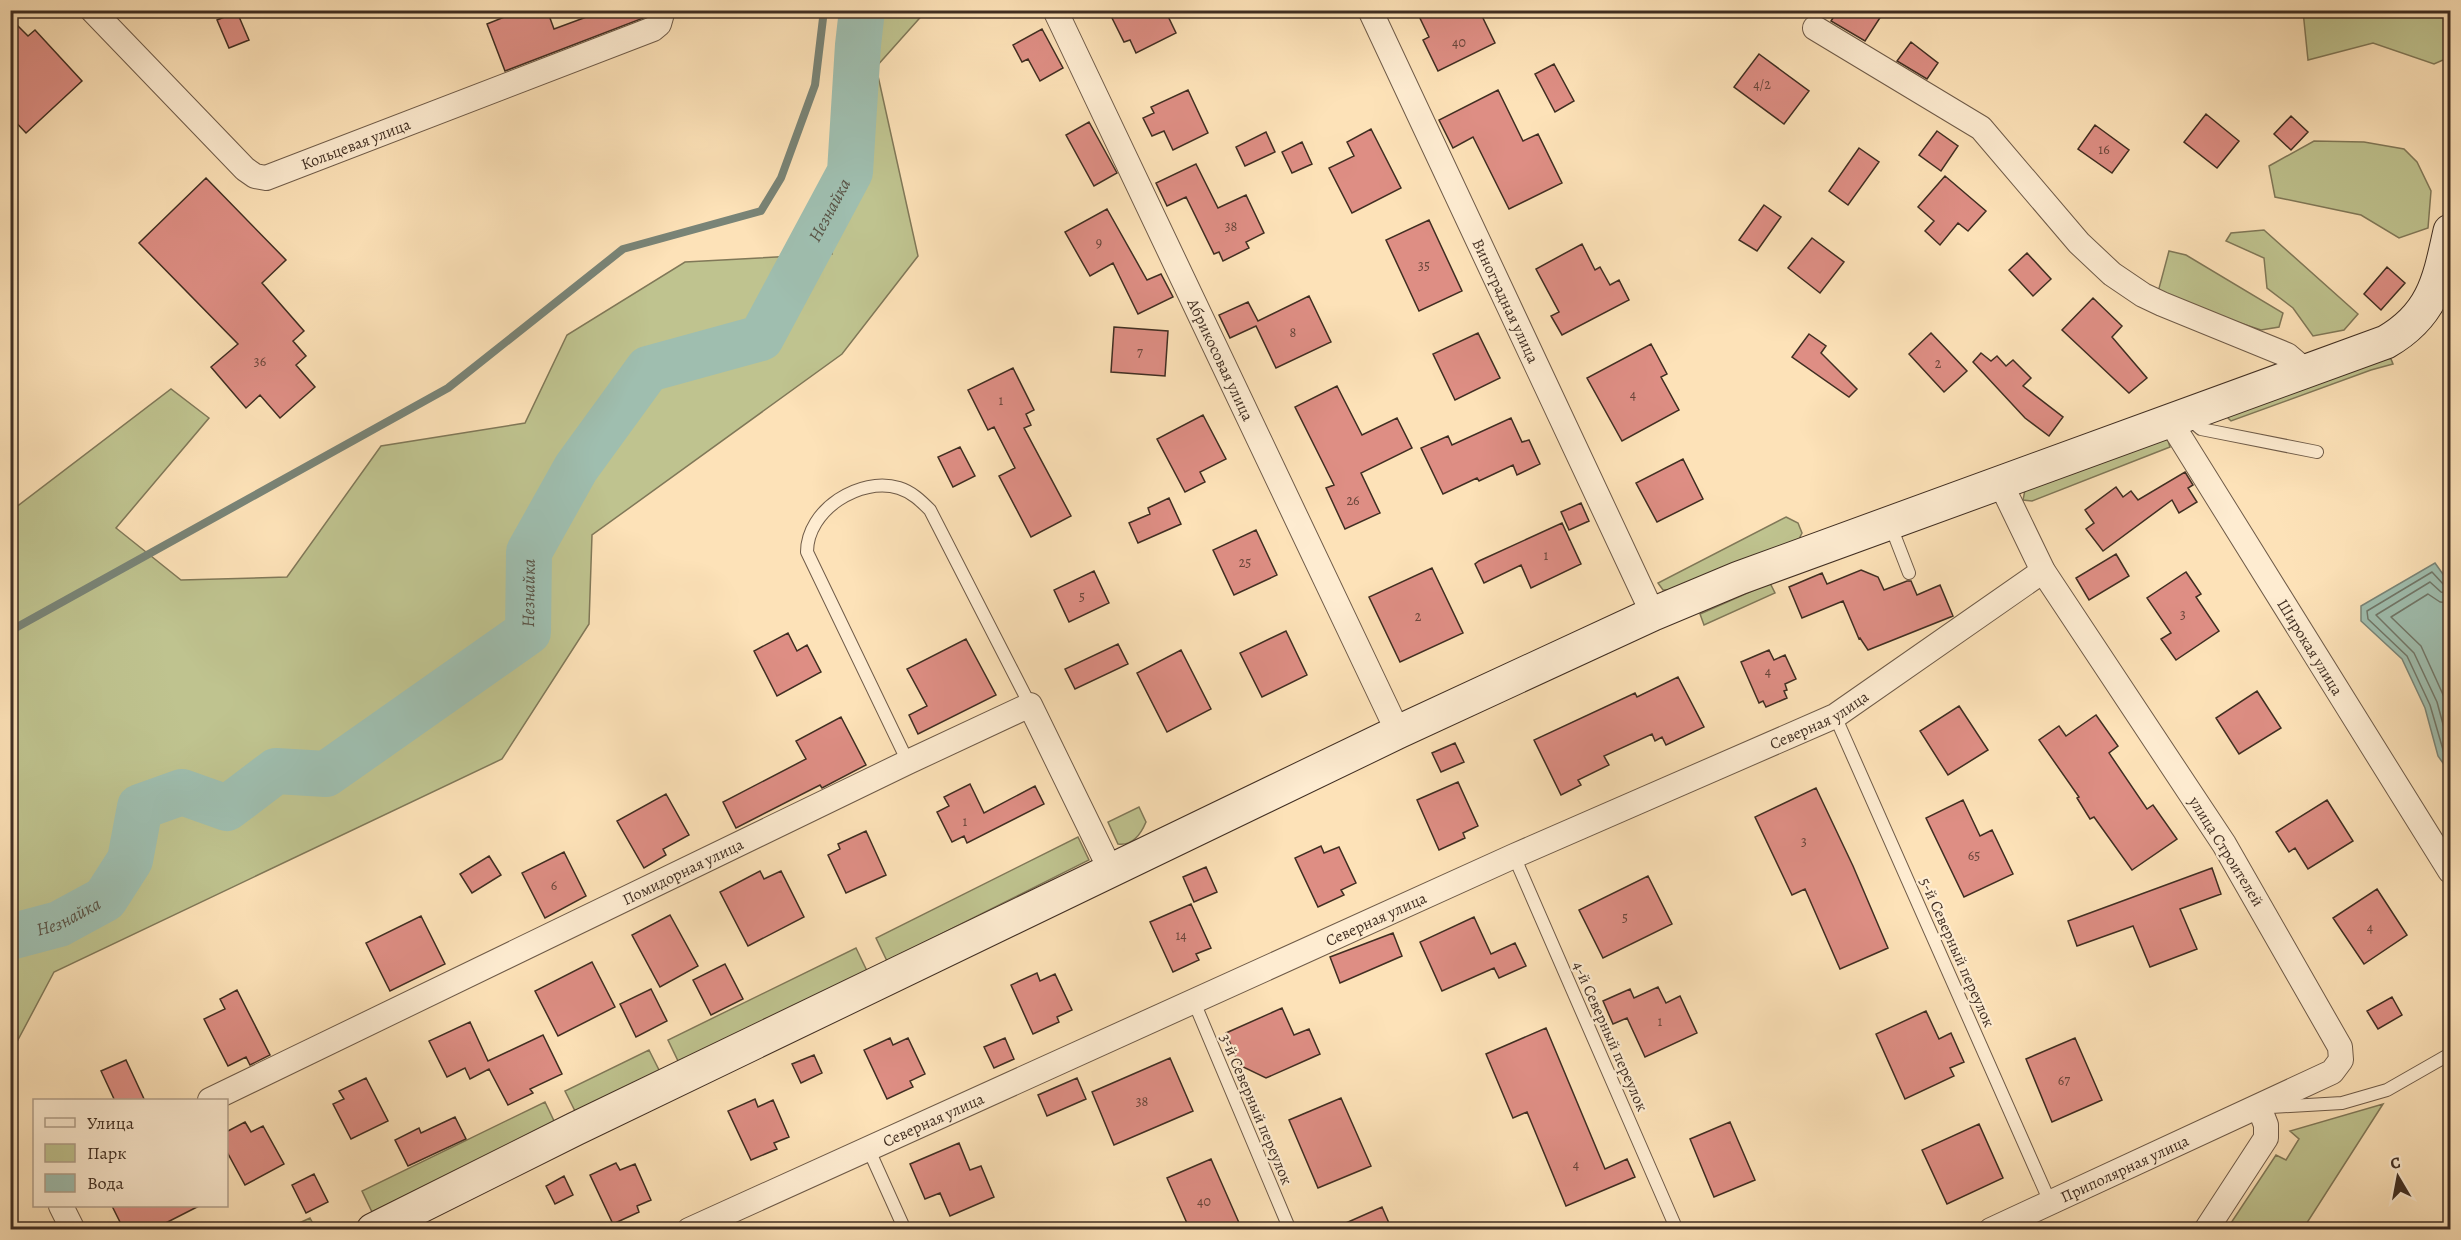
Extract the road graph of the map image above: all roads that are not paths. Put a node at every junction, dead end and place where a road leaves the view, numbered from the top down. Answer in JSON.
{"nodes":[{"id":1,"x":92,"y":10,"type":"edge"},
{"id":2,"x":663,"y":10,"type":"edge"},
{"id":3,"x":1055,"y":10,"type":"edge"},
{"id":4,"x":1370,"y":10,"type":"edge"},
{"id":5,"x":1815,"y":28,"type":"dead end"},
{"id":6,"x":2451,"y":231,"type":"edge"},
{"id":7,"x":2444,"y":283,"type":"edge"},
{"id":8,"x":2307,"y":372,"type":"junction"},
{"id":9,"x":2180,"y":417,"type":"junction"},
{"id":10,"x":2317,"y":452,"type":"dead end"},
{"id":11,"x":2000,"y":482,"type":"junction"},
{"id":12,"x":1890,"y":523,"type":"junction"},
{"id":13,"x":2043,"y":571,"type":"junction"},
{"id":14,"x":1909,"y":573,"type":"dead end"},
{"id":15,"x":1648,"y":602,"type":"junction"},
{"id":16,"x":1030,"y":705,"type":"junction"},
{"id":17,"x":1835,"y":716,"type":"junction"},
{"id":18,"x":1393,"y":720,"type":"junction"},
{"id":19,"x":908,"y":762,"type":"junction"},
{"id":20,"x":1514,"y":856,"type":"junction"},
{"id":21,"x":1111,"y":871,"type":"junction"},
{"id":22,"x":2451,"y":871,"type":"edge"},
{"id":23,"x":1194,"y":1002,"type":"junction"},
{"id":24,"x":2451,"y":1054,"type":"edge"},
{"id":25,"x":214,"y":1099,"type":"edge"},
{"id":26,"x":2259,"y":1107,"type":"junction"},
{"id":27,"x":868,"y":1148,"type":"junction"},
{"id":28,"x":2050,"y":1202,"type":"junction"},
{"id":29,"x":62,"y":1207,"type":"edge"},
{"id":30,"x":73,"y":1230,"type":"edge"},
{"id":31,"x":373,"y":1230,"type":"edge"},
{"id":32,"x":689,"y":1230,"type":"edge"},
{"id":33,"x":905,"y":1230,"type":"edge"},
{"id":34,"x":1290,"y":1230,"type":"edge"},
{"id":35,"x":1677,"y":1230,"type":"edge"},
{"id":36,"x":1991,"y":1230,"type":"edge"},
{"id":37,"x":2206,"y":1230,"type":"edge"}],
"edges":[{"from":1,"to":2,"type":"street","name":"Кольцевая улица"},
{"from":3,"to":18,"type":"street","name":"Абрикосовая улица"},
{"from":4,"to":15,"type":"street","name":"Виноградная улица"},
{"from":5,"to":8,"type":"street"},
{"from":6,"to":7,"type":"street"},
{"from":7,"to":8,"type":"street"},
{"from":8,"to":9,"type":"street"},
{"from":9,"to":10,"type":"lane"},
{"from":9,"to":11,"type":"street"},
{"from":9,"to":22,"type":"street","name":"Широкая улица"},
{"from":11,"to":12,"type":"street"},
{"from":11,"to":13,"type":"street","name":"улица Строителей"},
{"from":12,"to":14,"type":"lane"},
{"from":12,"to":15,"type":"street"},
{"from":13,"to":17,"type":"street","name":"Северная улица"},
{"from":13,"to":26,"type":"street","name":"улица Строителей"},
{"from":15,"to":18,"type":"street"},
{"from":16,"to":19,"type":"street","name":"Помидорная улица"},
{"from":16,"to":19,"type":"lane"},
{"from":16,"to":21,"type":"street"},
{"from":17,"to":20,"type":"street","name":"Северная улица"},
{"from":17,"to":28,"type":"lane","name":"5-й Северный переулок"},
{"from":18,"to":21,"type":"street"},
{"from":19,"to":25,"type":"street","name":"Помидорная улица"},
{"from":20,"to":23,"type":"street","name":"Северная улица"},
{"from":20,"to":35,"type":"lane","name":"4-й Северный переулок"},
{"from":21,"to":31,"type":"street"},
{"from":23,"to":27,"type":"street","name":"Северная улица"},
{"from":23,"to":34,"type":"lane","name":"3-й Северный переулок"},
{"from":24,"to":26,"type":"lane"},
{"from":26,"to":28,"type":"street","name":"Приполярная улица"},
{"from":26,"to":37,"type":"street"},
{"from":27,"to":32,"type":"street","name":"Северная улица"},
{"from":27,"to":33,"type":"lane"},
{"from":28,"to":36,"type":"street","name":"Приполярная улица"},
{"from":29,"to":30,"type":"street"}]}
